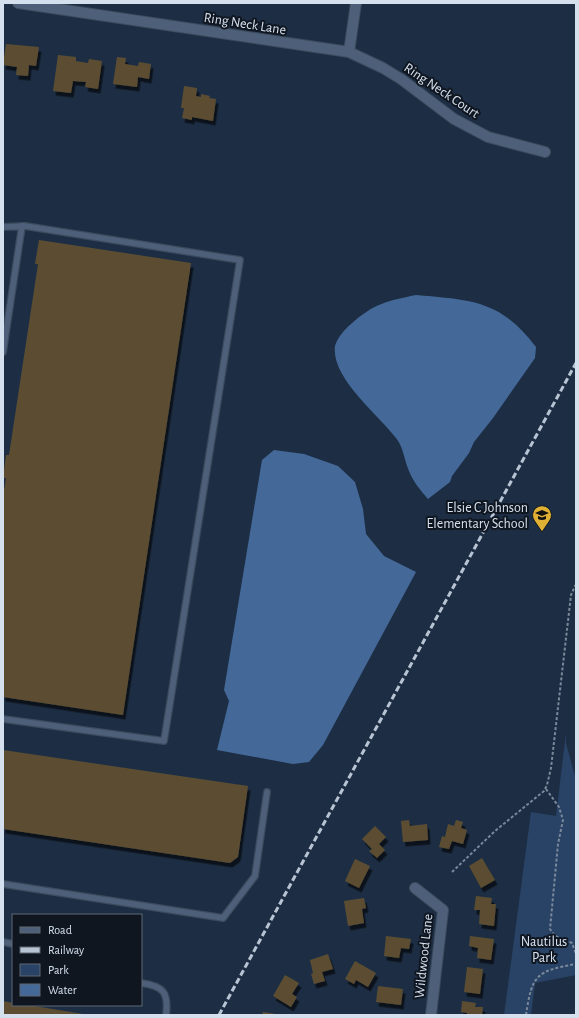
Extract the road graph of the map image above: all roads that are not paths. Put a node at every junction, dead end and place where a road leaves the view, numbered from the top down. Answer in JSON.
{"nodes":[{"id":1,"x":18,"y":3,"type":"edge"},
{"id":2,"x":356,"y":3,"type":"edge"},
{"id":3,"x":349,"y":52,"type":"junction"},
{"id":4,"x":545,"y":152,"type":"dead end"},
{"id":5,"x":22,"y":226,"type":"junction"},
{"id":6,"x":3,"y":227,"type":"edge"},
{"id":7,"x":3,"y":352,"type":"edge"},
{"id":8,"x":3,"y":719,"type":"edge"},
{"id":9,"x":267,"y":792,"type":"dead end"},
{"id":10,"x":3,"y":884,"type":"edge"},
{"id":11,"x":415,"y":888,"type":"dead end"},
{"id":12,"x":142,"y":983,"type":"edge"},
{"id":13,"x":166,"y":1015,"type":"edge"},
{"id":14,"x":431,"y":1015,"type":"edge"}],
"edges":[{"from":1,"to":3,"type":"street","name":"Ring Neck Lane"},
{"from":2,"to":3,"type":"street"},
{"from":3,"to":4,"type":"street","name":"Ring Neck Court"},
{"from":5,"to":6,"type":"lane"},
{"from":5,"to":7,"type":"lane"},
{"from":5,"to":8,"type":"lane"},
{"from":9,"to":10,"type":"lane"},
{"from":11,"to":14,"type":"street","name":"Wildwood Lane"},
{"from":12,"to":13,"type":"lane"}]}
